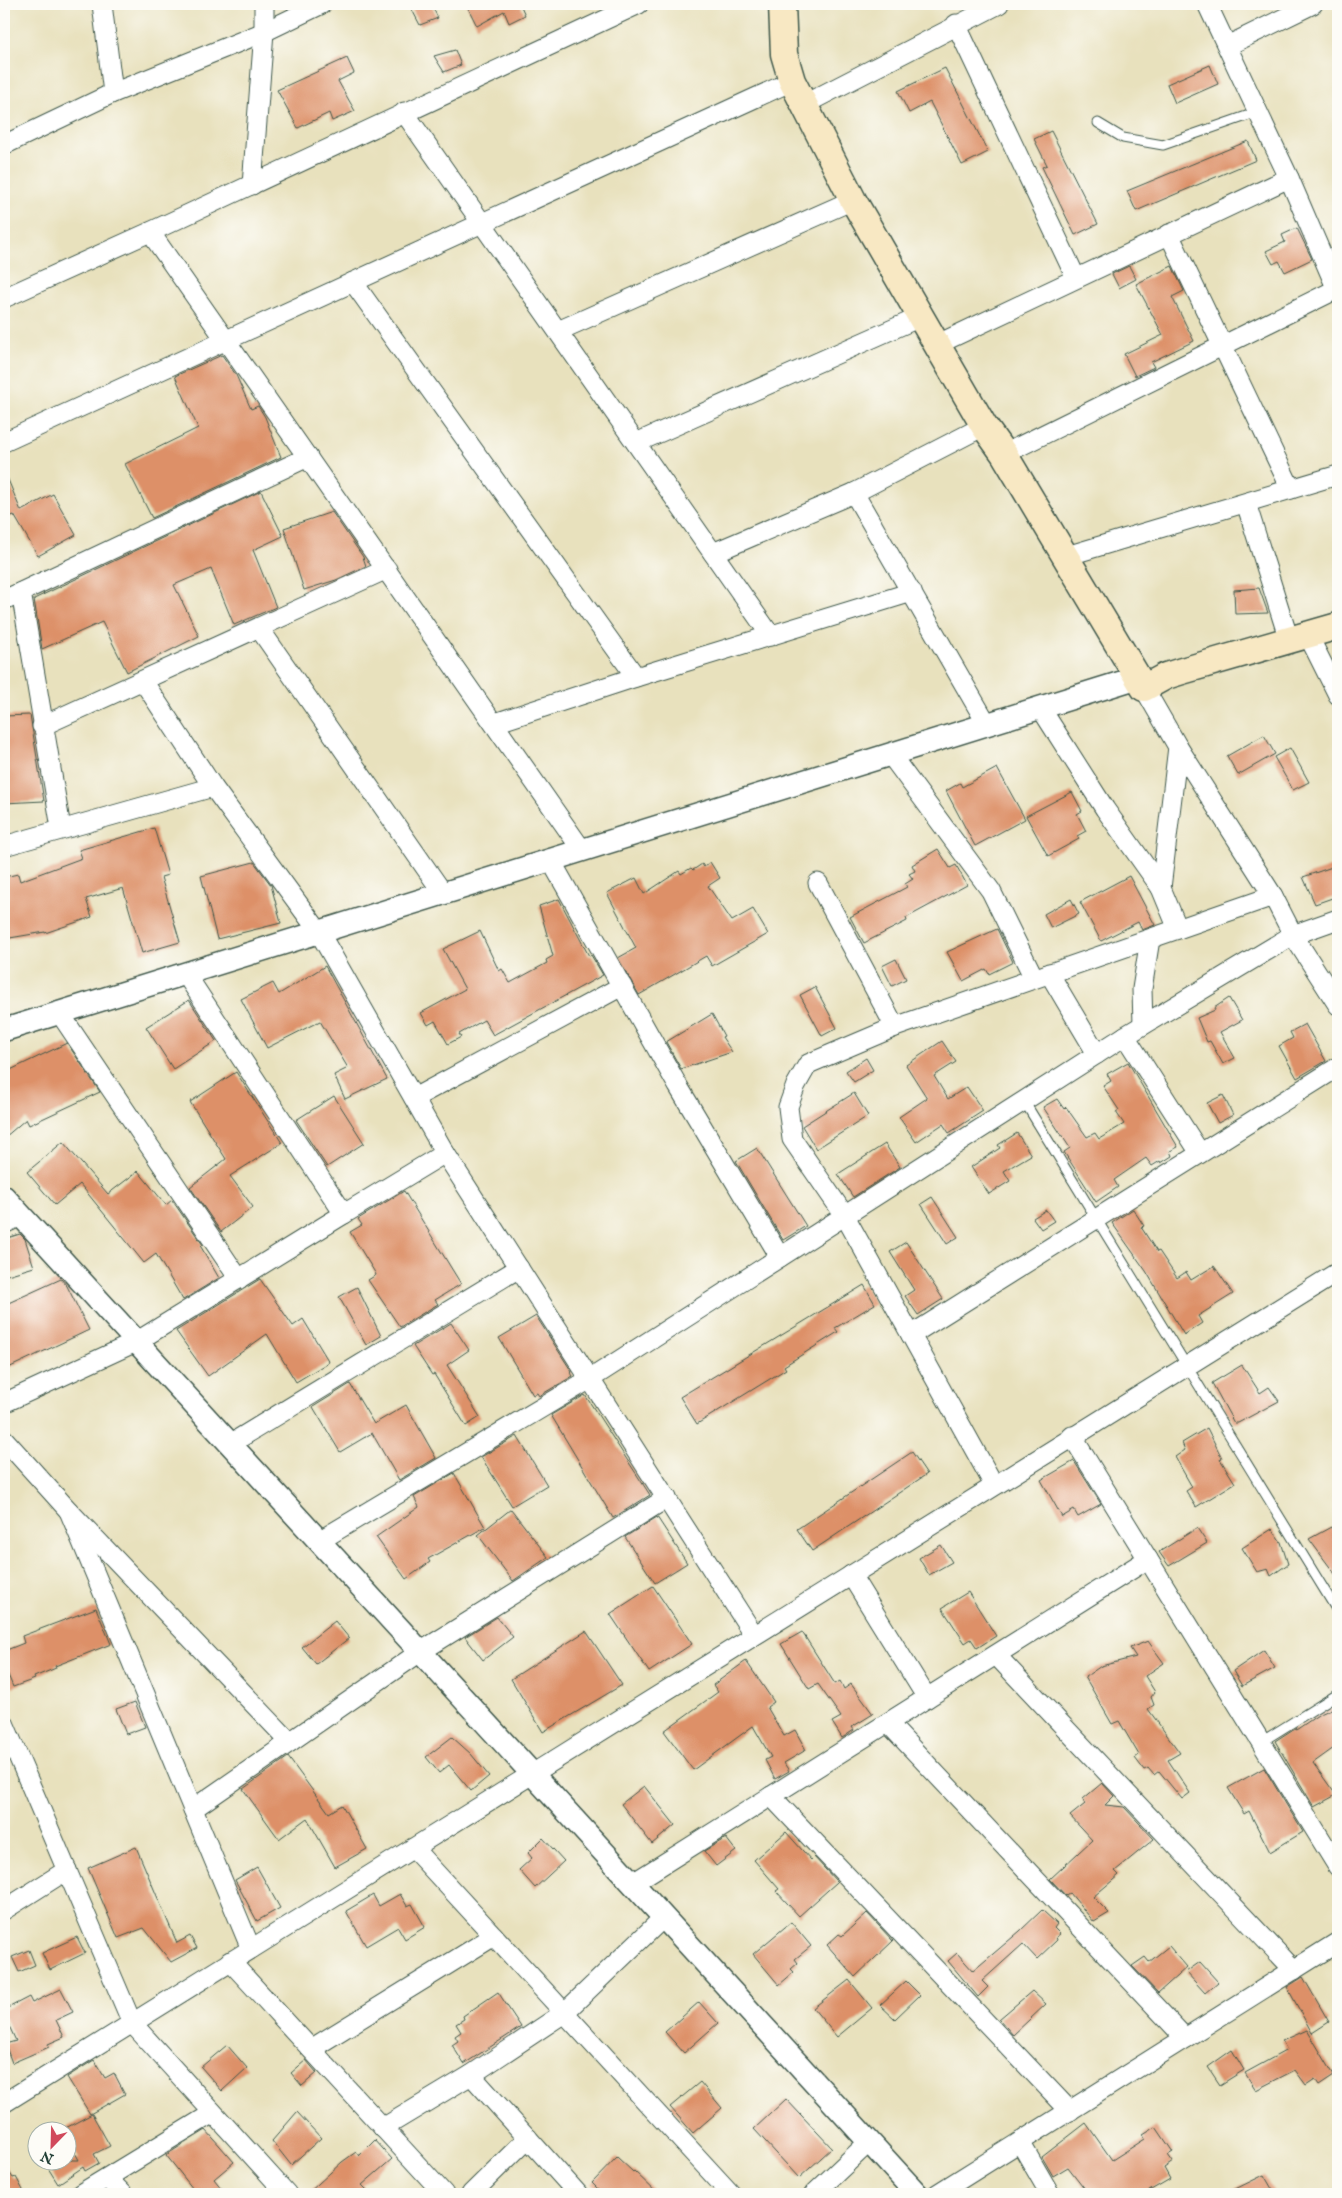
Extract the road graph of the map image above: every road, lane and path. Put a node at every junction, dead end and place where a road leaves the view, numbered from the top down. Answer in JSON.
{"nodes":[{"id":1,"x":102,"y":4,"type":"edge"},
{"id":2,"x":264,"y":4,"type":"edge"},
{"id":3,"x":322,"y":4,"type":"edge"},
{"id":4,"x":601,"y":4,"type":"edge"},
{"id":5,"x":639,"y":4,"type":"edge"},
{"id":6,"x":782,"y":4,"type":"edge"},
{"id":7,"x":1207,"y":4,"type":"edge"},
{"id":8,"x":1313,"y":4,"type":"edge"},
{"id":9,"x":991,"y":5,"type":"edge"},
{"id":10,"x":597,"y":23,"type":"junction"},
{"id":11,"x":956,"y":24,"type":"junction"},
{"id":12,"x":264,"y":32,"type":"junction"},
{"id":13,"x":1227,"y":46,"type":"junction"},
{"id":14,"x":792,"y":81,"type":"junction"},
{"id":15,"x":113,"y":93,"type":"junction"},
{"id":16,"x":805,"y":104,"type":"junction"},
{"id":17,"x":404,"y":112,"type":"junction"},
{"id":18,"x":1258,"y":112,"type":"junction"},
{"id":19,"x":1098,"y":123,"type":"dead end"},
{"id":20,"x":4,"y":146,"type":"edge"},
{"id":21,"x":1289,"y":178,"type":"junction"},
{"id":22,"x":252,"y":185,"type":"junction"},
{"id":23,"x":853,"y":200,"type":"junction"},
{"id":24,"x":481,"y":224,"type":"junction"},
{"id":25,"x":150,"y":232,"type":"junction"},
{"id":26,"x":1169,"y":234,"type":"junction"},
{"id":27,"x":1076,"y":278,"type":"junction"},
{"id":28,"x":353,"y":282,"type":"junction"},
{"id":29,"x":1338,"y":290,"type":"edge"},
{"id":30,"x":4,"y":298,"type":"edge"},
{"id":31,"x":920,"y":316,"type":"junction"},
{"id":32,"x":558,"y":331,"type":"junction"},
{"id":33,"x":226,"y":340,"type":"junction"},
{"id":34,"x":936,"y":345,"type":"junction"},
{"id":35,"x":1224,"y":346,"type":"junction"},
{"id":36,"x":984,"y":426,"type":"junction"},
{"id":37,"x":4,"y":442,"type":"edge"},
{"id":38,"x":636,"y":443,"type":"junction"},
{"id":39,"x":1004,"y":454,"type":"junction"},
{"id":40,"x":308,"y":457,"type":"junction"},
{"id":41,"x":1338,"y":476,"type":"edge"},
{"id":42,"x":1291,"y":489,"type":"junction"},
{"id":43,"x":854,"y":494,"type":"junction"},
{"id":44,"x":1246,"y":502,"type":"junction"},
{"id":45,"x":713,"y":553,"type":"junction"},
{"id":46,"x":1064,"y":557,"type":"junction"},
{"id":47,"x":387,"y":569,"type":"junction"},
{"id":48,"x":21,"y":592,"type":"junction"},
{"id":49,"x":912,"y":592,"type":"junction"},
{"id":50,"x":4,"y":600,"type":"edge"},
{"id":51,"x":1338,"y":626,"type":"edge"},
{"id":52,"x":260,"y":628,"type":"junction"},
{"id":53,"x":771,"y":636,"type":"junction"},
{"id":54,"x":1298,"y":638,"type":"junction"},
{"id":55,"x":636,"y":677,"type":"junction"},
{"id":56,"x":143,"y":680,"type":"junction"},
{"id":57,"x":1142,"y":683,"type":"junction"},
{"id":58,"x":1338,"y":695,"type":"edge"},
{"id":59,"x":1040,"y":707,"type":"junction"},
{"id":60,"x":495,"y":723,"type":"junction"},
{"id":61,"x":986,"y":724,"type":"junction"},
{"id":62,"x":42,"y":726,"type":"junction"},
{"id":63,"x":1178,"y":747,"type":"junction"},
{"id":64,"x":890,"y":754,"type":"junction"},
{"id":65,"x":213,"y":787,"type":"junction"},
{"id":66,"x":61,"y":828,"type":"junction"},
{"id":67,"x":4,"y":846,"type":"edge"},
{"id":68,"x":582,"y":850,"type":"junction"},
{"id":69,"x":550,"y":860,"type":"junction"},
{"id":70,"x":818,"y":883,"type":"dead end"},
{"id":71,"x":1161,"y":888,"type":"junction"},
{"id":72,"x":443,"y":893,"type":"junction"},
{"id":73,"x":1273,"y":896,"type":"junction"},
{"id":74,"x":1338,"y":919,"type":"edge"},
{"id":75,"x":1178,"y":929,"type":"junction"},
{"id":76,"x":319,"y":932,"type":"junction"},
{"id":77,"x":1293,"y":935,"type":"junction"},
{"id":78,"x":1150,"y":939,"type":"junction"},
{"id":79,"x":185,"y":973,"type":"junction"},
{"id":80,"x":1042,"y":976,"type":"junction"},
{"id":81,"x":622,"y":986,"type":"junction"},
{"id":82,"x":1338,"y":1005,"type":"edge"},
{"id":83,"x":60,"y":1012,"type":"junction"},
{"id":84,"x":1143,"y":1025,"type":"junction"},
{"id":85,"x":895,"y":1027,"type":"junction"},
{"id":86,"x":4,"y":1030,"type":"edge"},
{"id":87,"x":1125,"y":1036,"type":"junction"},
{"id":88,"x":1097,"y":1054,"type":"junction"},
{"id":89,"x":1338,"y":1066,"type":"edge"},
{"id":90,"x":414,"y":1098,"type":"junction"},
{"id":91,"x":1024,"y":1101,"type":"junction"},
{"id":92,"x":445,"y":1152,"type":"junction"},
{"id":93,"x":1200,"y":1154,"type":"junction"},
{"id":94,"x":4,"y":1197,"type":"edge"},
{"id":95,"x":344,"y":1214,"type":"junction"},
{"id":96,"x":845,"y":1216,"type":"junction"},
{"id":97,"x":1097,"y":1219,"type":"junction"},
{"id":98,"x":12,"y":1220,"type":"edge"},
{"id":99,"x":780,"y":1257,"type":"junction"},
{"id":100,"x":519,"y":1268,"type":"junction"},
{"id":101,"x":1338,"y":1272,"type":"edge"},
{"id":102,"x":239,"y":1279,"type":"junction"},
{"id":103,"x":911,"y":1335,"type":"junction"},
{"id":104,"x":136,"y":1342,"type":"junction"},
{"id":105,"x":1187,"y":1365,"type":"junction"},
{"id":106,"x":590,"y":1379,"type":"junction"},
{"id":107,"x":4,"y":1403,"type":"edge"},
{"id":108,"x":1072,"y":1436,"type":"junction"},
{"id":109,"x":4,"y":1439,"type":"edge"},
{"id":110,"x":230,"y":1444,"type":"junction"},
{"id":111,"x":994,"y":1485,"type":"junction"},
{"id":112,"x":667,"y":1498,"type":"junction"},
{"id":113,"x":69,"y":1511,"type":"junction"},
{"id":114,"x":319,"y":1541,"type":"junction"},
{"id":115,"x":1148,"y":1559,"type":"junction"},
{"id":116,"x":851,"y":1575,"type":"junction"},
{"id":117,"x":1338,"y":1612,"type":"edge"},
{"id":118,"x":754,"y":1634,"type":"junction"},
{"id":119,"x":420,"y":1652,"type":"junction"},
{"id":120,"x":996,"y":1655,"type":"junction"},
{"id":121,"x":1338,"y":1694,"type":"edge"},
{"id":122,"x":927,"y":1698,"type":"junction"},
{"id":123,"x":888,"y":1723,"type":"junction"},
{"id":124,"x":6,"y":1733,"type":"edge"},
{"id":125,"x":290,"y":1742,"type":"junction"},
{"id":126,"x":1261,"y":1742,"type":"junction"},
{"id":127,"x":532,"y":1774,"type":"junction"},
{"id":128,"x":771,"y":1796,"type":"junction"},
{"id":129,"x":193,"y":1809,"type":"junction"},
{"id":130,"x":413,"y":1848,"type":"junction"},
{"id":131,"x":1337,"y":1861,"type":"edge"},
{"id":132,"x":67,"y":1870,"type":"junction"},
{"id":133,"x":633,"y":1883,"type":"junction"},
{"id":134,"x":4,"y":1910,"type":"edge"},
{"id":135,"x":664,"y":1917,"type":"junction"},
{"id":136,"x":494,"y":1936,"type":"junction"},
{"id":137,"x":1338,"y":1942,"type":"edge"},
{"id":138,"x":251,"y":1949,"type":"junction"},
{"id":139,"x":230,"y":1962,"type":"junction"},
{"id":140,"x":1294,"y":1970,"type":"junction"},
{"id":141,"x":564,"y":2013,"type":"junction"},
{"id":142,"x":132,"y":2023,"type":"junction"},
{"id":143,"x":1185,"y":2038,"type":"junction"},
{"id":144,"x":310,"y":2049,"type":"junction"},
{"id":145,"x":471,"y":2075,"type":"junction"},
{"id":146,"x":4,"y":2103,"type":"edge"},
{"id":147,"x":1070,"y":2111,"type":"junction"},
{"id":148,"x":213,"y":2113,"type":"junction"},
{"id":149,"x":383,"y":2128,"type":"junction"},
{"id":150,"x":528,"y":2138,"type":"junction"},
{"id":151,"x":869,"y":2142,"type":"junction"},
{"id":152,"x":1020,"y":2142,"type":"junction"},
{"id":153,"x":107,"y":2178,"type":"junction"},
{"id":154,"x":80,"y":2194,"type":"edge"},
{"id":155,"x":123,"y":2194,"type":"edge"},
{"id":156,"x":287,"y":2194,"type":"edge"},
{"id":157,"x":444,"y":2194,"type":"edge"},
{"id":158,"x":471,"y":2194,"type":"edge"},
{"id":159,"x":578,"y":2194,"type":"edge"},
{"id":160,"x":731,"y":2194,"type":"edge"},
{"id":161,"x":814,"y":2194,"type":"edge"},
{"id":162,"x":918,"y":2194,"type":"edge"},
{"id":163,"x":937,"y":2194,"type":"edge"},
{"id":164,"x":1050,"y":2194,"type":"edge"}],
"edges":[{"from":1,"to":15,"type":"street"},
{"from":2,"to":12,"type":"street"},
{"from":3,"to":12,"type":"street"},
{"from":4,"to":10,"type":"street"},
{"from":5,"to":10,"type":"street"},
{"from":6,"to":14,"type":"main road"},
{"from":7,"to":13,"type":"street"},
{"from":8,"to":13,"type":"street"},
{"from":9,"to":11,"type":"street"},
{"from":10,"to":17,"type":"street"},
{"from":11,"to":16,"type":"street"},
{"from":11,"to":27,"type":"street"},
{"from":12,"to":15,"type":"street"},
{"from":12,"to":22,"type":"street"},
{"from":13,"to":18,"type":"street"},
{"from":14,"to":16,"type":"main road"},
{"from":14,"to":24,"type":"street"},
{"from":15,"to":20,"type":"street"},
{"from":16,"to":23,"type":"main road"},
{"from":17,"to":22,"type":"street"},
{"from":17,"to":24,"type":"street"},
{"from":18,"to":19,"type":"lane"},
{"from":18,"to":21,"type":"street"},
{"from":21,"to":26,"type":"street"},
{"from":21,"to":29,"type":"street"},
{"from":22,"to":25,"type":"street"},
{"from":23,"to":31,"type":"main road"},
{"from":23,"to":32,"type":"street"},
{"from":24,"to":28,"type":"street"},
{"from":24,"to":32,"type":"street"},
{"from":25,"to":30,"type":"street"},
{"from":25,"to":33,"type":"street"},
{"from":26,"to":27,"type":"street"},
{"from":26,"to":35,"type":"street"},
{"from":27,"to":34,"type":"street"},
{"from":28,"to":33,"type":"street"},
{"from":28,"to":55,"type":"street"},
{"from":29,"to":35,"type":"street"},
{"from":31,"to":34,"type":"main road"},
{"from":31,"to":38,"type":"street"},
{"from":32,"to":38,"type":"street"},
{"from":33,"to":37,"type":"street"},
{"from":33,"to":40,"type":"street"},
{"from":34,"to":36,"type":"main road"},
{"from":35,"to":39,"type":"street"},
{"from":35,"to":42,"type":"street"},
{"from":36,"to":39,"type":"main road"},
{"from":36,"to":43,"type":"street"},
{"from":38,"to":45,"type":"street"},
{"from":39,"to":46,"type":"main road"},
{"from":40,"to":47,"type":"street"},
{"from":40,"to":48,"type":"street"},
{"from":41,"to":42,"type":"street"},
{"from":42,"to":44,"type":"street"},
{"from":43,"to":45,"type":"street"},
{"from":43,"to":49,"type":"street"},
{"from":44,"to":46,"type":"street"},
{"from":44,"to":54,"type":"street"},
{"from":45,"to":53,"type":"street"},
{"from":46,"to":57,"type":"main road"},
{"from":47,"to":52,"type":"street"},
{"from":47,"to":60,"type":"street"},
{"from":48,"to":50,"type":"street"},
{"from":48,"to":62,"type":"street"},
{"from":49,"to":53,"type":"street"},
{"from":49,"to":61,"type":"street"},
{"from":51,"to":54,"type":"main road"},
{"from":52,"to":56,"type":"street"},
{"from":52,"to":72,"type":"street"},
{"from":53,"to":55,"type":"street"},
{"from":54,"to":57,"type":"main road"},
{"from":54,"to":58,"type":"street"},
{"from":55,"to":60,"type":"street"},
{"from":56,"to":62,"type":"street"},
{"from":56,"to":65,"type":"street"},
{"from":57,"to":59,"type":"street"},
{"from":57,"to":63,"type":"street"},
{"from":59,"to":61,"type":"street"},
{"from":59,"to":71,"type":"street"},
{"from":60,"to":68,"type":"street"},
{"from":61,"to":64,"type":"street"},
{"from":62,"to":66,"type":"street"},
{"from":63,"to":71,"type":"street"},
{"from":63,"to":73,"type":"street"},
{"from":64,"to":68,"type":"street"},
{"from":64,"to":80,"type":"street"},
{"from":65,"to":66,"type":"street"},
{"from":65,"to":76,"type":"street"},
{"from":66,"to":67,"type":"street"},
{"from":68,"to":69,"type":"street"},
{"from":69,"to":72,"type":"street"},
{"from":69,"to":81,"type":"street"},
{"from":70,"to":85,"type":"street"},
{"from":71,"to":75,"type":"street"},
{"from":72,"to":76,"type":"street"},
{"from":73,"to":75,"type":"street"},
{"from":73,"to":77,"type":"street"},
{"from":74,"to":77,"type":"street"},
{"from":75,"to":78,"type":"street"},
{"from":76,"to":79,"type":"street"},
{"from":76,"to":90,"type":"street"},
{"from":77,"to":82,"type":"street"},
{"from":77,"to":84,"type":"street"},
{"from":78,"to":80,"type":"street"},
{"from":78,"to":84,"type":"street"},
{"from":79,"to":83,"type":"street"},
{"from":79,"to":95,"type":"street"},
{"from":80,"to":85,"type":"street"},
{"from":80,"to":88,"type":"street"},
{"from":81,"to":90,"type":"street"},
{"from":81,"to":99,"type":"street"},
{"from":83,"to":86,"type":"street"},
{"from":83,"to":102,"type":"street"},
{"from":84,"to":87,"type":"street"},
{"from":85,"to":96,"type":"street"},
{"from":87,"to":88,"type":"street"},
{"from":87,"to":93,"type":"street"},
{"from":88,"to":91,"type":"street"},
{"from":89,"to":93,"type":"street"},
{"from":90,"to":92,"type":"street"},
{"from":91,"to":96,"type":"street"},
{"from":91,"to":97,"type":"lane"},
{"from":92,"to":95,"type":"street"},
{"from":92,"to":100,"type":"street"},
{"from":93,"to":97,"type":"street"},
{"from":94,"to":98,"type":"street"},
{"from":95,"to":102,"type":"street"},
{"from":96,"to":99,"type":"street"},
{"from":96,"to":103,"type":"street"},
{"from":97,"to":103,"type":"street"},
{"from":97,"to":105,"type":"lane"},
{"from":98,"to":104,"type":"street"},
{"from":99,"to":106,"type":"street"},
{"from":100,"to":106,"type":"street"},
{"from":100,"to":110,"type":"street"},
{"from":101,"to":105,"type":"street"},
{"from":102,"to":104,"type":"street"},
{"from":103,"to":111,"type":"street"},
{"from":104,"to":107,"type":"street"},
{"from":104,"to":110,"type":"street"},
{"from":105,"to":108,"type":"street"},
{"from":105,"to":117,"type":"lane"},
{"from":106,"to":112,"type":"street"},
{"from":106,"to":114,"type":"street"},
{"from":108,"to":111,"type":"street"},
{"from":108,"to":115,"type":"street"},
{"from":109,"to":113,"type":"street"},
{"from":110,"to":114,"type":"street"},
{"from":111,"to":116,"type":"street"},
{"from":112,"to":118,"type":"street"},
{"from":112,"to":119,"type":"street"},
{"from":113,"to":125,"type":"street"},
{"from":113,"to":129,"type":"street"},
{"from":114,"to":119,"type":"street"},
{"from":115,"to":120,"type":"street"},
{"from":115,"to":126,"type":"street"},
{"from":116,"to":118,"type":"street"},
{"from":116,"to":122,"type":"street"},
{"from":118,"to":127,"type":"street"},
{"from":119,"to":125,"type":"street"},
{"from":119,"to":127,"type":"street"},
{"from":120,"to":122,"type":"street"},
{"from":120,"to":140,"type":"street"},
{"from":121,"to":126,"type":"lane"},
{"from":122,"to":123,"type":"street"},
{"from":123,"to":128,"type":"street"},
{"from":123,"to":143,"type":"street"},
{"from":124,"to":132,"type":"street"},
{"from":125,"to":129,"type":"street"},
{"from":126,"to":131,"type":"street"},
{"from":127,"to":130,"type":"street"},
{"from":127,"to":133,"type":"street"},
{"from":128,"to":133,"type":"street"},
{"from":128,"to":147,"type":"street"},
{"from":129,"to":138,"type":"street"},
{"from":130,"to":136,"type":"street"},
{"from":130,"to":138,"type":"street"},
{"from":132,"to":134,"type":"street"},
{"from":132,"to":142,"type":"street"},
{"from":133,"to":135,"type":"street"},
{"from":135,"to":141,"type":"street"},
{"from":135,"to":151,"type":"street"},
{"from":136,"to":141,"type":"street"},
{"from":136,"to":144,"type":"street"},
{"from":137,"to":140,"type":"street"},
{"from":138,"to":139,"type":"street"},
{"from":139,"to":142,"type":"street"},
{"from":139,"to":144,"type":"street"},
{"from":140,"to":143,"type":"street"},
{"from":141,"to":145,"type":"street"},
{"from":141,"to":160,"type":"street"},
{"from":142,"to":146,"type":"street"},
{"from":142,"to":148,"type":"street"},
{"from":143,"to":147,"type":"street"},
{"from":144,"to":149,"type":"street"},
{"from":145,"to":149,"type":"street"},
{"from":145,"to":150,"type":"street"},
{"from":147,"to":152,"type":"street"},
{"from":148,"to":153,"type":"street"},
{"from":148,"to":156,"type":"street"},
{"from":149,"to":157,"type":"street"},
{"from":150,"to":158,"type":"street"},
{"from":150,"to":159,"type":"street"},
{"from":151,"to":161,"type":"street"},
{"from":151,"to":162,"type":"street"},
{"from":152,"to":163,"type":"street"},
{"from":152,"to":164,"type":"street"},
{"from":153,"to":154,"type":"street"},
{"from":153,"to":155,"type":"street"}]}
